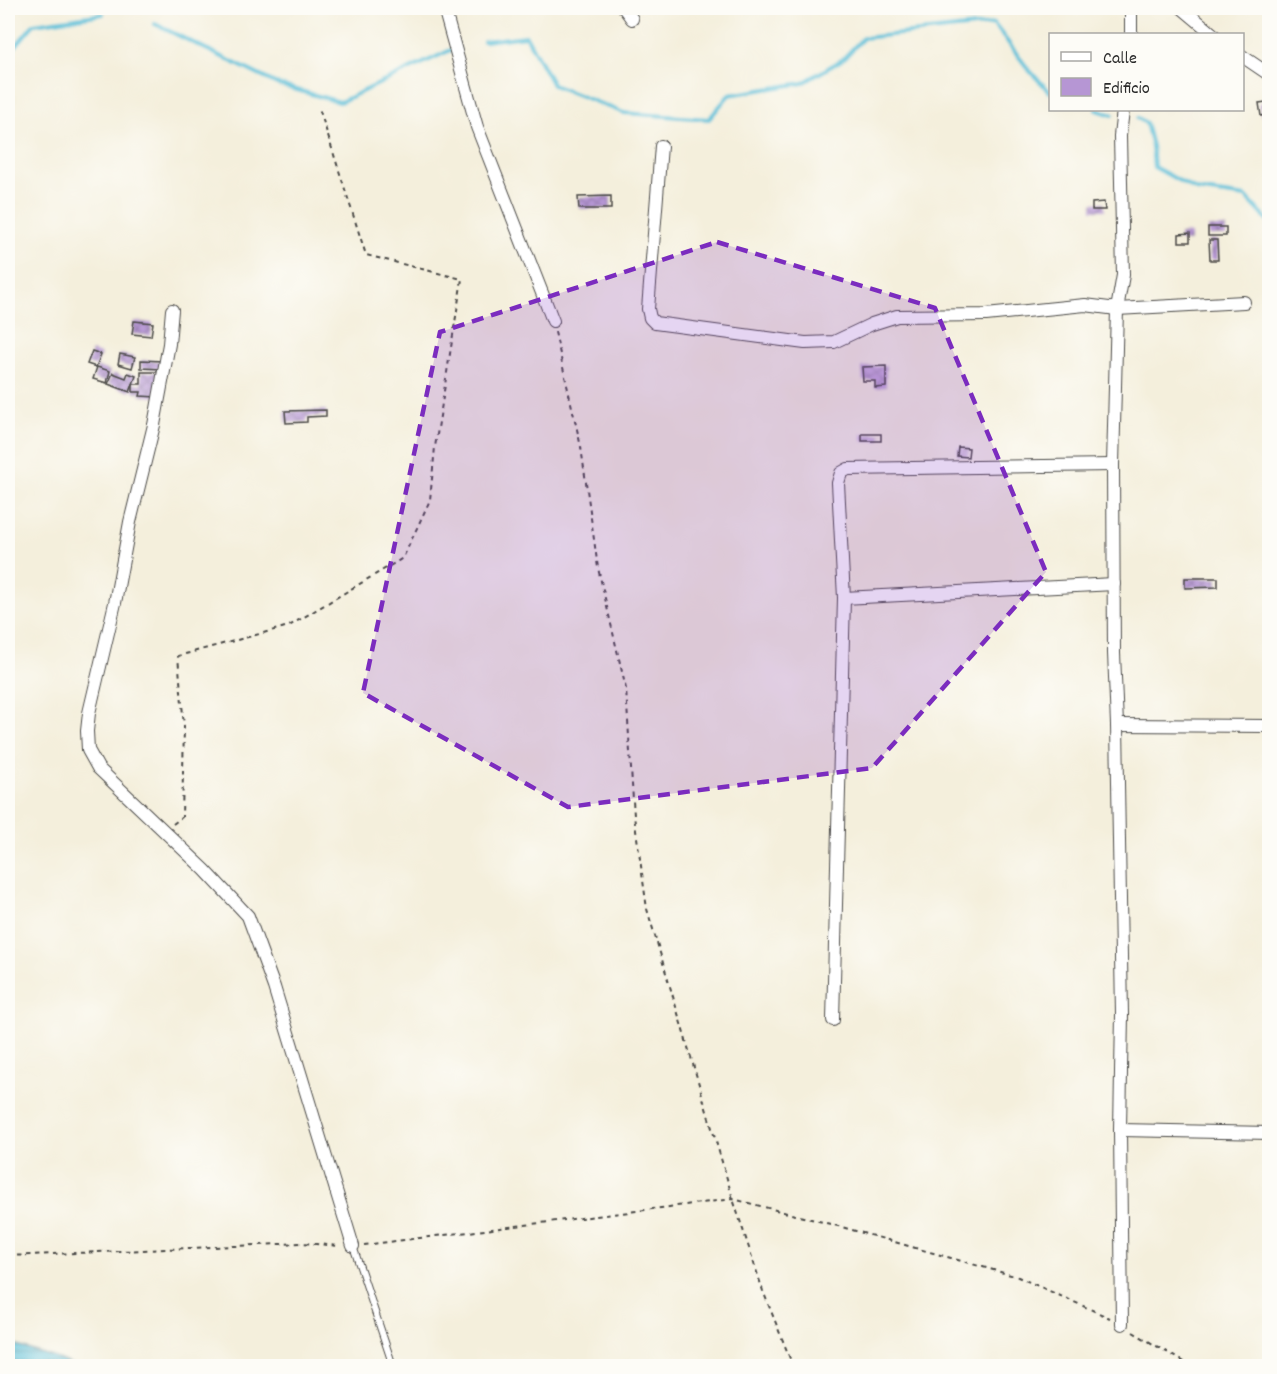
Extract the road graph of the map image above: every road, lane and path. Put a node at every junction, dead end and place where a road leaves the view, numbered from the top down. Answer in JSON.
{"nodes":[{"id":1,"x":444,"y":8,"type":"edge"},
{"id":2,"x":624,"y":8,"type":"edge"},
{"id":3,"x":1131,"y":8,"type":"edge"},
{"id":4,"x":1182,"y":8,"type":"edge"},
{"id":5,"x":632,"y":19,"type":"dead end"},
{"id":6,"x":1131,"y":33,"type":"edge"},
{"id":7,"x":1212,"y":33,"type":"edge"},
{"id":8,"x":1244,"y":57,"type":"edge"},
{"id":9,"x":1269,"y":75,"type":"edge"},
{"id":10,"x":319,"y":108,"type":"dead end"},
{"id":11,"x":1123,"y":111,"type":"edge"},
{"id":12,"x":661,"y":146,"type":"dead end"},
{"id":13,"x":1244,"y":302,"type":"dead end"},
{"id":14,"x":1118,"y":309,"type":"junction"},
{"id":15,"x":172,"y":310,"type":"dead end"},
{"id":16,"x":553,"y":321,"type":"joint"},
{"id":17,"x":1113,"y":465,"type":"junction"},
{"id":18,"x":1114,"y":584,"type":"junction"},
{"id":19,"x":844,"y":598,"type":"junction"},
{"id":20,"x":1117,"y":725,"type":"junction"},
{"id":21,"x":1269,"y":726,"type":"edge"},
{"id":22,"x":164,"y":832,"type":"junction"},
{"id":23,"x":833,"y":1020,"type":"dead end"},
{"id":24,"x":1120,"y":1130,"type":"junction"},
{"id":25,"x":1269,"y":1133,"type":"edge"},
{"id":26,"x":733,"y":1199,"type":"junction"},
{"id":27,"x":353,"y":1246,"type":"junction"},
{"id":28,"x":8,"y":1256,"type":"edge"},
{"id":29,"x":1122,"y":1324,"type":"junction"},
{"id":30,"x":393,"y":1366,"type":"edge"},
{"id":31,"x":793,"y":1366,"type":"edge"},
{"id":32,"x":1190,"y":1366,"type":"edge"}],
"edges":[{"from":1,"to":16,"type":"street"},
{"from":2,"to":5,"type":"street"},
{"from":3,"to":6,"type":"street"},
{"from":4,"to":7,"type":"street"},
{"from":8,"to":9,"type":"street"},
{"from":10,"to":22,"type":"path"},
{"from":11,"to":14,"type":"street"},
{"from":12,"to":14,"type":"street"},
{"from":13,"to":14,"type":"street"},
{"from":14,"to":17,"type":"street"},
{"from":15,"to":22,"type":"street"},
{"from":16,"to":26,"type":"path"},
{"from":17,"to":18,"type":"street"},
{"from":17,"to":19,"type":"street"},
{"from":18,"to":19,"type":"street"},
{"from":18,"to":20,"type":"street"},
{"from":19,"to":23,"type":"street"},
{"from":20,"to":21,"type":"street"},
{"from":20,"to":24,"type":"street"},
{"from":22,"to":27,"type":"street"},
{"from":24,"to":25,"type":"street"},
{"from":24,"to":29,"type":"street"},
{"from":26,"to":27,"type":"path"},
{"from":26,"to":29,"type":"path"},
{"from":26,"to":31,"type":"path"},
{"from":27,"to":28,"type":"path"},
{"from":27,"to":30,"type":"lane"},
{"from":29,"to":32,"type":"path"}]}
